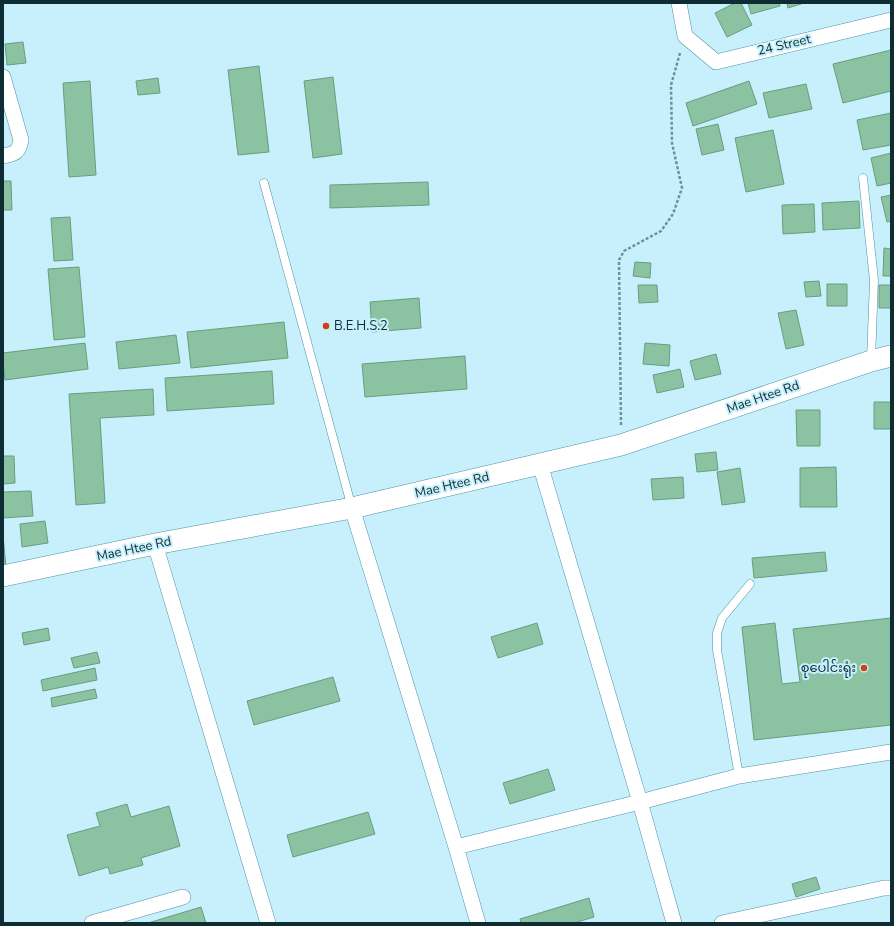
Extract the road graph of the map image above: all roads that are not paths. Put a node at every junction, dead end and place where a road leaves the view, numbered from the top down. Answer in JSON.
{"nodes":[{"id":1,"x":679,"y":3,"type":"edge"},
{"id":2,"x":891,"y":20,"type":"edge"},
{"id":3,"x":3,"y":77,"type":"edge"},
{"id":4,"x":3,"y":156,"type":"edge"},
{"id":5,"x":863,"y":178,"type":"dead end"},
{"id":6,"x":264,"y":183,"type":"dead end"},
{"id":7,"x":891,"y":356,"type":"edge"},
{"id":8,"x":871,"y":361,"type":"junction"},
{"id":9,"x":540,"y":464,"type":"junction"},
{"id":10,"x":352,"y":508,"type":"junction"},
{"id":11,"x":155,"y":544,"type":"junction"},
{"id":12,"x":3,"y":576,"type":"edge"},
{"id":13,"x":750,"y":584,"type":"dead end"},
{"id":14,"x":891,"y":752,"type":"edge"},
{"id":15,"x":739,"y":776,"type":"junction"},
{"id":16,"x":640,"y":802,"type":"junction"},
{"id":17,"x":456,"y":847,"type":"junction"},
{"id":18,"x":891,"y":888,"type":"edge"},
{"id":19,"x":183,"y":897,"type":"dead end"},
{"id":20,"x":92,"y":923,"type":"edge"},
{"id":21,"x":268,"y":923,"type":"edge"},
{"id":22,"x":478,"y":923,"type":"edge"},
{"id":23,"x":674,"y":923,"type":"edge"},
{"id":24,"x":722,"y":923,"type":"edge"}],
"edges":[{"from":1,"to":2,"type":"street","name":"24 Street"},
{"from":3,"to":4,"type":"street"},
{"from":5,"to":8,"type":"lane"},
{"from":6,"to":10,"type":"lane"},
{"from":7,"to":8,"type":"street","name":"Mae Htee Rd"},
{"from":8,"to":9,"type":"street","name":"Mae Htee Rd"},
{"from":9,"to":10,"type":"street","name":"Mae Htee Rd"},
{"from":9,"to":16,"type":"street"},
{"from":10,"to":11,"type":"street","name":"Mae Htee Rd"},
{"from":10,"to":17,"type":"street"},
{"from":11,"to":12,"type":"street","name":"Mae Htee Rd"},
{"from":11,"to":21,"type":"street"},
{"from":13,"to":15,"type":"lane"},
{"from":14,"to":15,"type":"street"},
{"from":15,"to":16,"type":"street"},
{"from":16,"to":17,"type":"street"},
{"from":16,"to":23,"type":"street"},
{"from":17,"to":22,"type":"street"},
{"from":18,"to":24,"type":"street"},
{"from":19,"to":20,"type":"street"}]}
